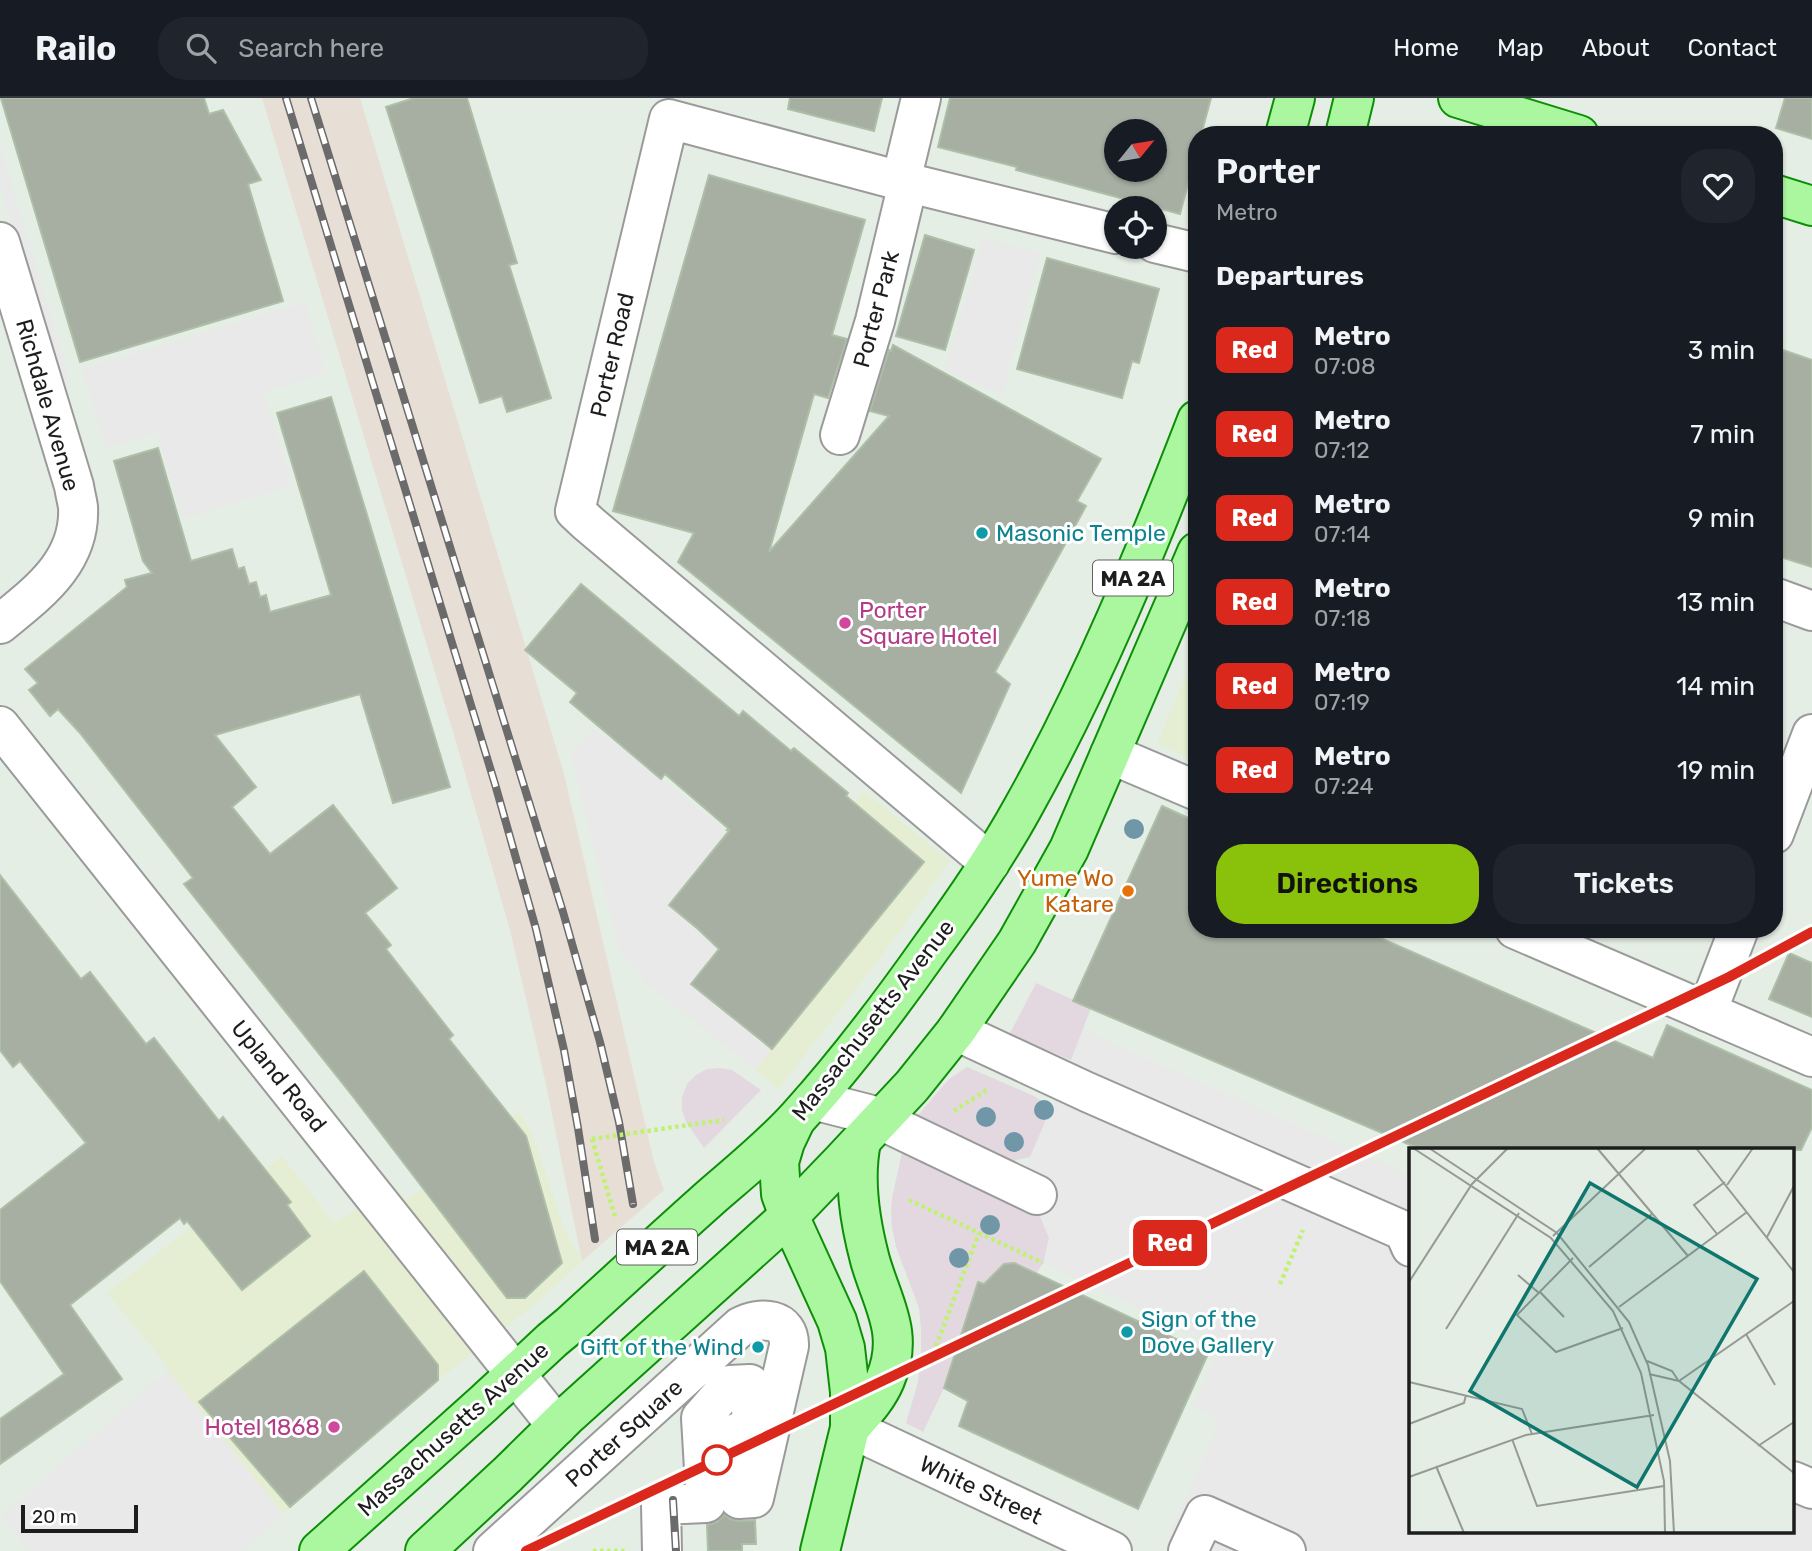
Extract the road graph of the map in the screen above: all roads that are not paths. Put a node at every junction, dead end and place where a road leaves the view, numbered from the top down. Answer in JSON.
{"nodes":[{"id":1,"x":921,"y":98,"type":"edge"},
{"id":2,"x":1295,"y":98,"type":"edge"},
{"id":3,"x":1354,"y":98,"type":"edge"},
{"id":4,"x":1458,"y":98,"type":"edge"},
{"id":5,"x":1287,"y":126,"type":"edge"},
{"id":6,"x":1347,"y":126,"type":"edge"},
{"id":7,"x":1550,"y":126,"type":"edge"},
{"id":8,"x":904,"y":182,"type":"junction"},
{"id":9,"x":1783,"y":197,"type":"edge"},
{"id":10,"x":1812,"y":206,"type":"edge"},
{"id":11,"x":1104,"y":231,"type":"edge"},
{"id":12,"x":0,"y":242,"type":"edge"},
{"id":13,"x":1167,"y":246,"type":"edge"},
{"id":14,"x":1188,"y":251,"type":"edge"},
{"id":15,"x":840,"y":435,"type":"dead end"},
{"id":16,"x":1188,"y":443,"type":"edge"},
{"id":17,"x":1188,"y":573,"type":"edge"},
{"id":18,"x":1783,"y":600,"type":"edge"},
{"id":19,"x":1812,"y":611,"type":"edge"},
{"id":20,"x":0,"y":624,"type":"edge"},
{"id":21,"x":0,"y":726,"type":"edge"},
{"id":22,"x":1812,"y":734,"type":"edge"},
{"id":23,"x":1111,"y":754,"type":"junction"},
{"id":24,"x":1188,"y":787,"type":"edge"},
{"id":25,"x":1783,"y":810,"type":"edge"},
{"id":26,"x":990,"y":863,"type":"junction"},
{"id":27,"x":1536,"y":938,"type":"edge"},
{"id":28,"x":1736,"y":938,"type":"edge"},
{"id":29,"x":1707,"y":1012,"type":"junction"},
{"id":30,"x":956,"y":1031,"type":"junction"},
{"id":31,"x":1812,"y":1058,"type":"edge"},
{"id":32,"x":805,"y":1109,"type":"junction"},
{"id":33,"x":871,"y":1131,"type":"junction"},
{"id":34,"x":1037,"y":1195,"type":"dead end"},
{"id":35,"x":789,"y":1216,"type":"junction"},
{"id":36,"x":1409,"y":1242,"type":"edge"},
{"id":37,"x":516,"y":1374,"type":"junction"},
{"id":38,"x":557,"y":1426,"type":"junction"},
{"id":39,"x":850,"y":1428,"type":"junction"},
{"id":40,"x":1794,"y":1481,"type":"edge"},
{"id":41,"x":1812,"y":1489,"type":"edge"},
{"id":42,"x":319,"y":1551,"type":"edge"},
{"id":43,"x":425,"y":1551,"type":"edge"},
{"id":44,"x":493,"y":1551,"type":"edge"},
{"id":45,"x":662,"y":1551,"type":"edge"},
{"id":46,"x":820,"y":1551,"type":"edge"},
{"id":47,"x":1112,"y":1551,"type":"edge"},
{"id":48,"x":1188,"y":1551,"type":"edge"},
{"id":49,"x":1286,"y":1551,"type":"edge"}],
"edges":[{"from":1,"to":8,"type":"street","name":"Porter Park"},
{"from":2,"to":5,"type":"main road"},
{"from":3,"to":6,"type":"main road"},
{"from":4,"to":7,"type":"main road"},
{"from":8,"to":11,"type":"street","name":"Porter Road"},
{"from":8,"to":15,"type":"street","name":"Porter Park"},
{"from":8,"to":26,"type":"street","name":"Porter Road"},
{"from":9,"to":10,"type":"main road"},
{"from":12,"to":20,"type":"street","name":"Richdale Avenue"},
{"from":13,"to":14,"type":"street"},
{"from":16,"to":26,"type":"main road","name":"Massachusetts Avenue","number":"MA 2A"},
{"from":17,"to":23,"type":"main road","number":"MA 2A"},
{"from":18,"to":19,"type":"street"},
{"from":21,"to":37,"type":"street","name":"Upland Road"},
{"from":22,"to":25,"type":"street"},
{"from":23,"to":24,"type":"street"},
{"from":23,"to":30,"type":"main road","number":"MA 2A"},
{"from":26,"to":32,"type":"main road","name":"Massachusetts Avenue","number":"MA 2A"},
{"from":27,"to":29,"type":"street"},
{"from":28,"to":29,"type":"street"},
{"from":29,"to":31,"type":"street"},
{"from":30,"to":33,"type":"main road","number":"MA 2A"},
{"from":30,"to":36,"type":"street"},
{"from":32,"to":33,"type":"street"},
{"from":32,"to":35,"type":"main road"},
{"from":32,"to":37,"type":"main road","name":"Massachusetts Avenue","number":"MA 2A"},
{"from":33,"to":34,"type":"street"},
{"from":33,"to":35,"type":"main road","number":"MA 2A"},
{"from":33,"to":39,"type":"main road"},
{"from":35,"to":38,"type":"main road","number":"MA 2A"},
{"from":35,"to":39,"type":"main road"},
{"from":37,"to":38,"type":"street","name":"Upland Road"},
{"from":37,"to":42,"type":"main road","name":"Massachusetts Avenue","number":"MA 2A"},
{"from":38,"to":43,"type":"main road","number":"MA 2A"},
{"from":39,"to":46,"type":"main road"},
{"from":39,"to":47,"type":"street","name":"White Street"},
{"from":40,"to":41,"type":"street"},
{"from":44,"to":45,"type":"street","name":"Porter Square"},
{"from":48,"to":49,"type":"street"}]}
